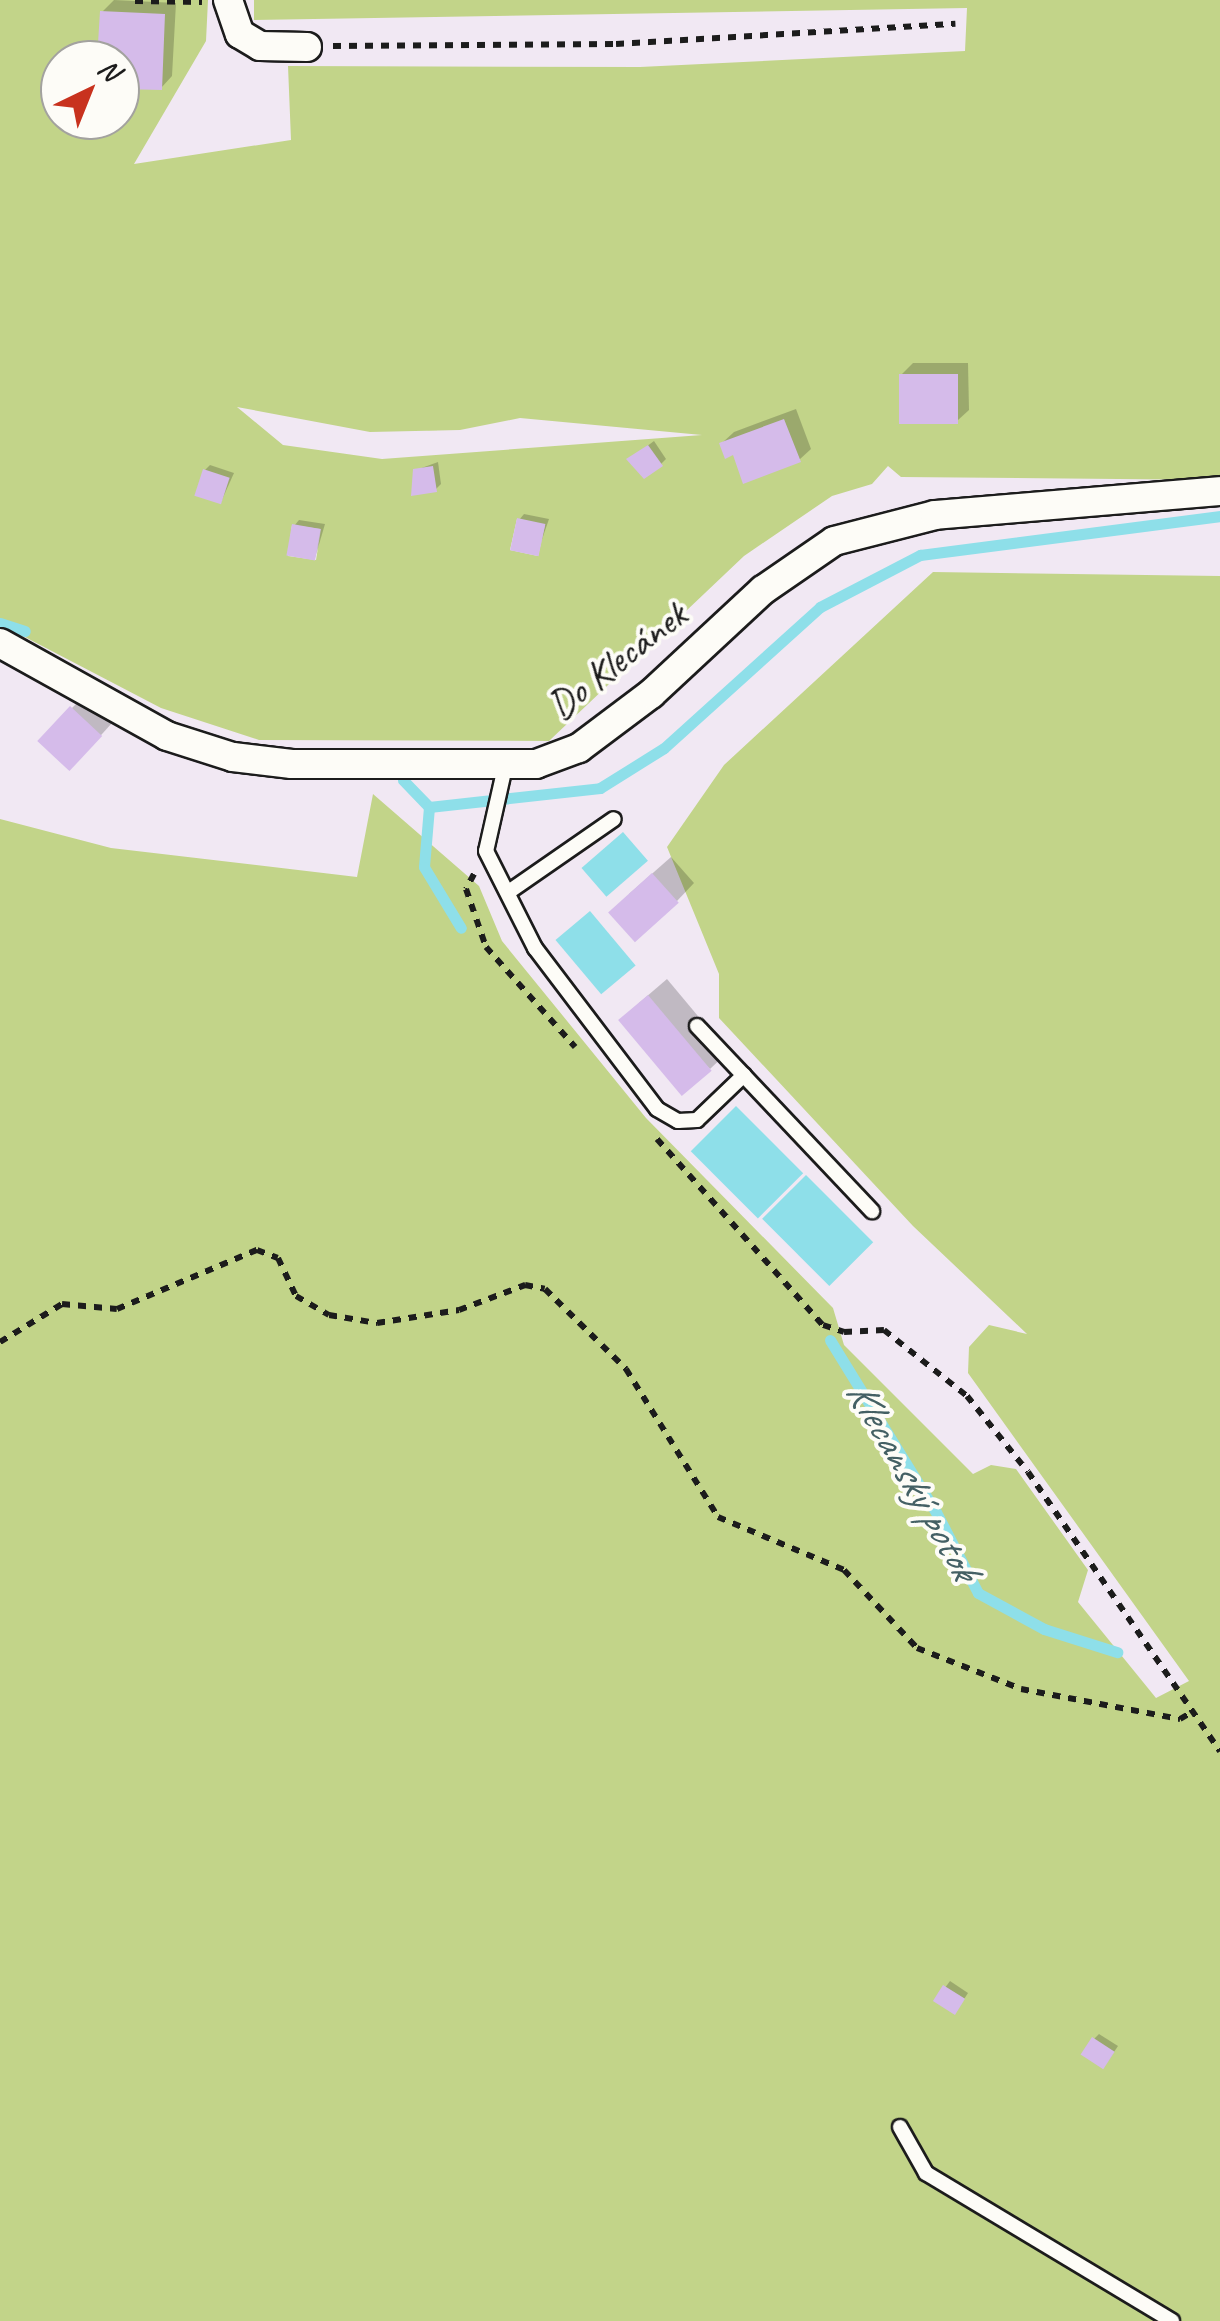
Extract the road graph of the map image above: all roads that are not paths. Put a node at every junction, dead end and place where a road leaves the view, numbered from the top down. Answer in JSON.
{"nodes":[{"id":1,"x":228,"y":1,"type":"edge"},
{"id":2,"x":307,"y":46,"type":"road end"},
{"id":3,"x":1220,"y":492,"type":"edge"},
{"id":4,"x":0,"y":643,"type":"edge"},
{"id":5,"x":505,"y":767,"type":"junction"},
{"id":6,"x":614,"y":819,"type":"dead end"},
{"id":7,"x":510,"y":891,"type":"junction"},
{"id":8,"x":697,"y":1026,"type":"dead end"},
{"id":9,"x":744,"y":1075,"type":"junction"},
{"id":10,"x":872,"y":1210,"type":"dead end"},
{"id":11,"x":900,"y":2127,"type":"dead end"},
{"id":12,"x":1172,"y":2321,"type":"edge"}],
"edges":[{"from":1,"to":2,"type":"street"},
{"from":3,"to":5,"type":"street","name":"Do Klecánek"},
{"from":4,"to":5,"type":"street","name":"Do Klecánek"},
{"from":5,"to":7,"type":"lane"},
{"from":6,"to":7,"type":"lane"},
{"from":7,"to":9,"type":"lane"},
{"from":8,"to":9,"type":"lane"},
{"from":9,"to":10,"type":"lane"},
{"from":11,"to":12,"type":"lane"}]}
